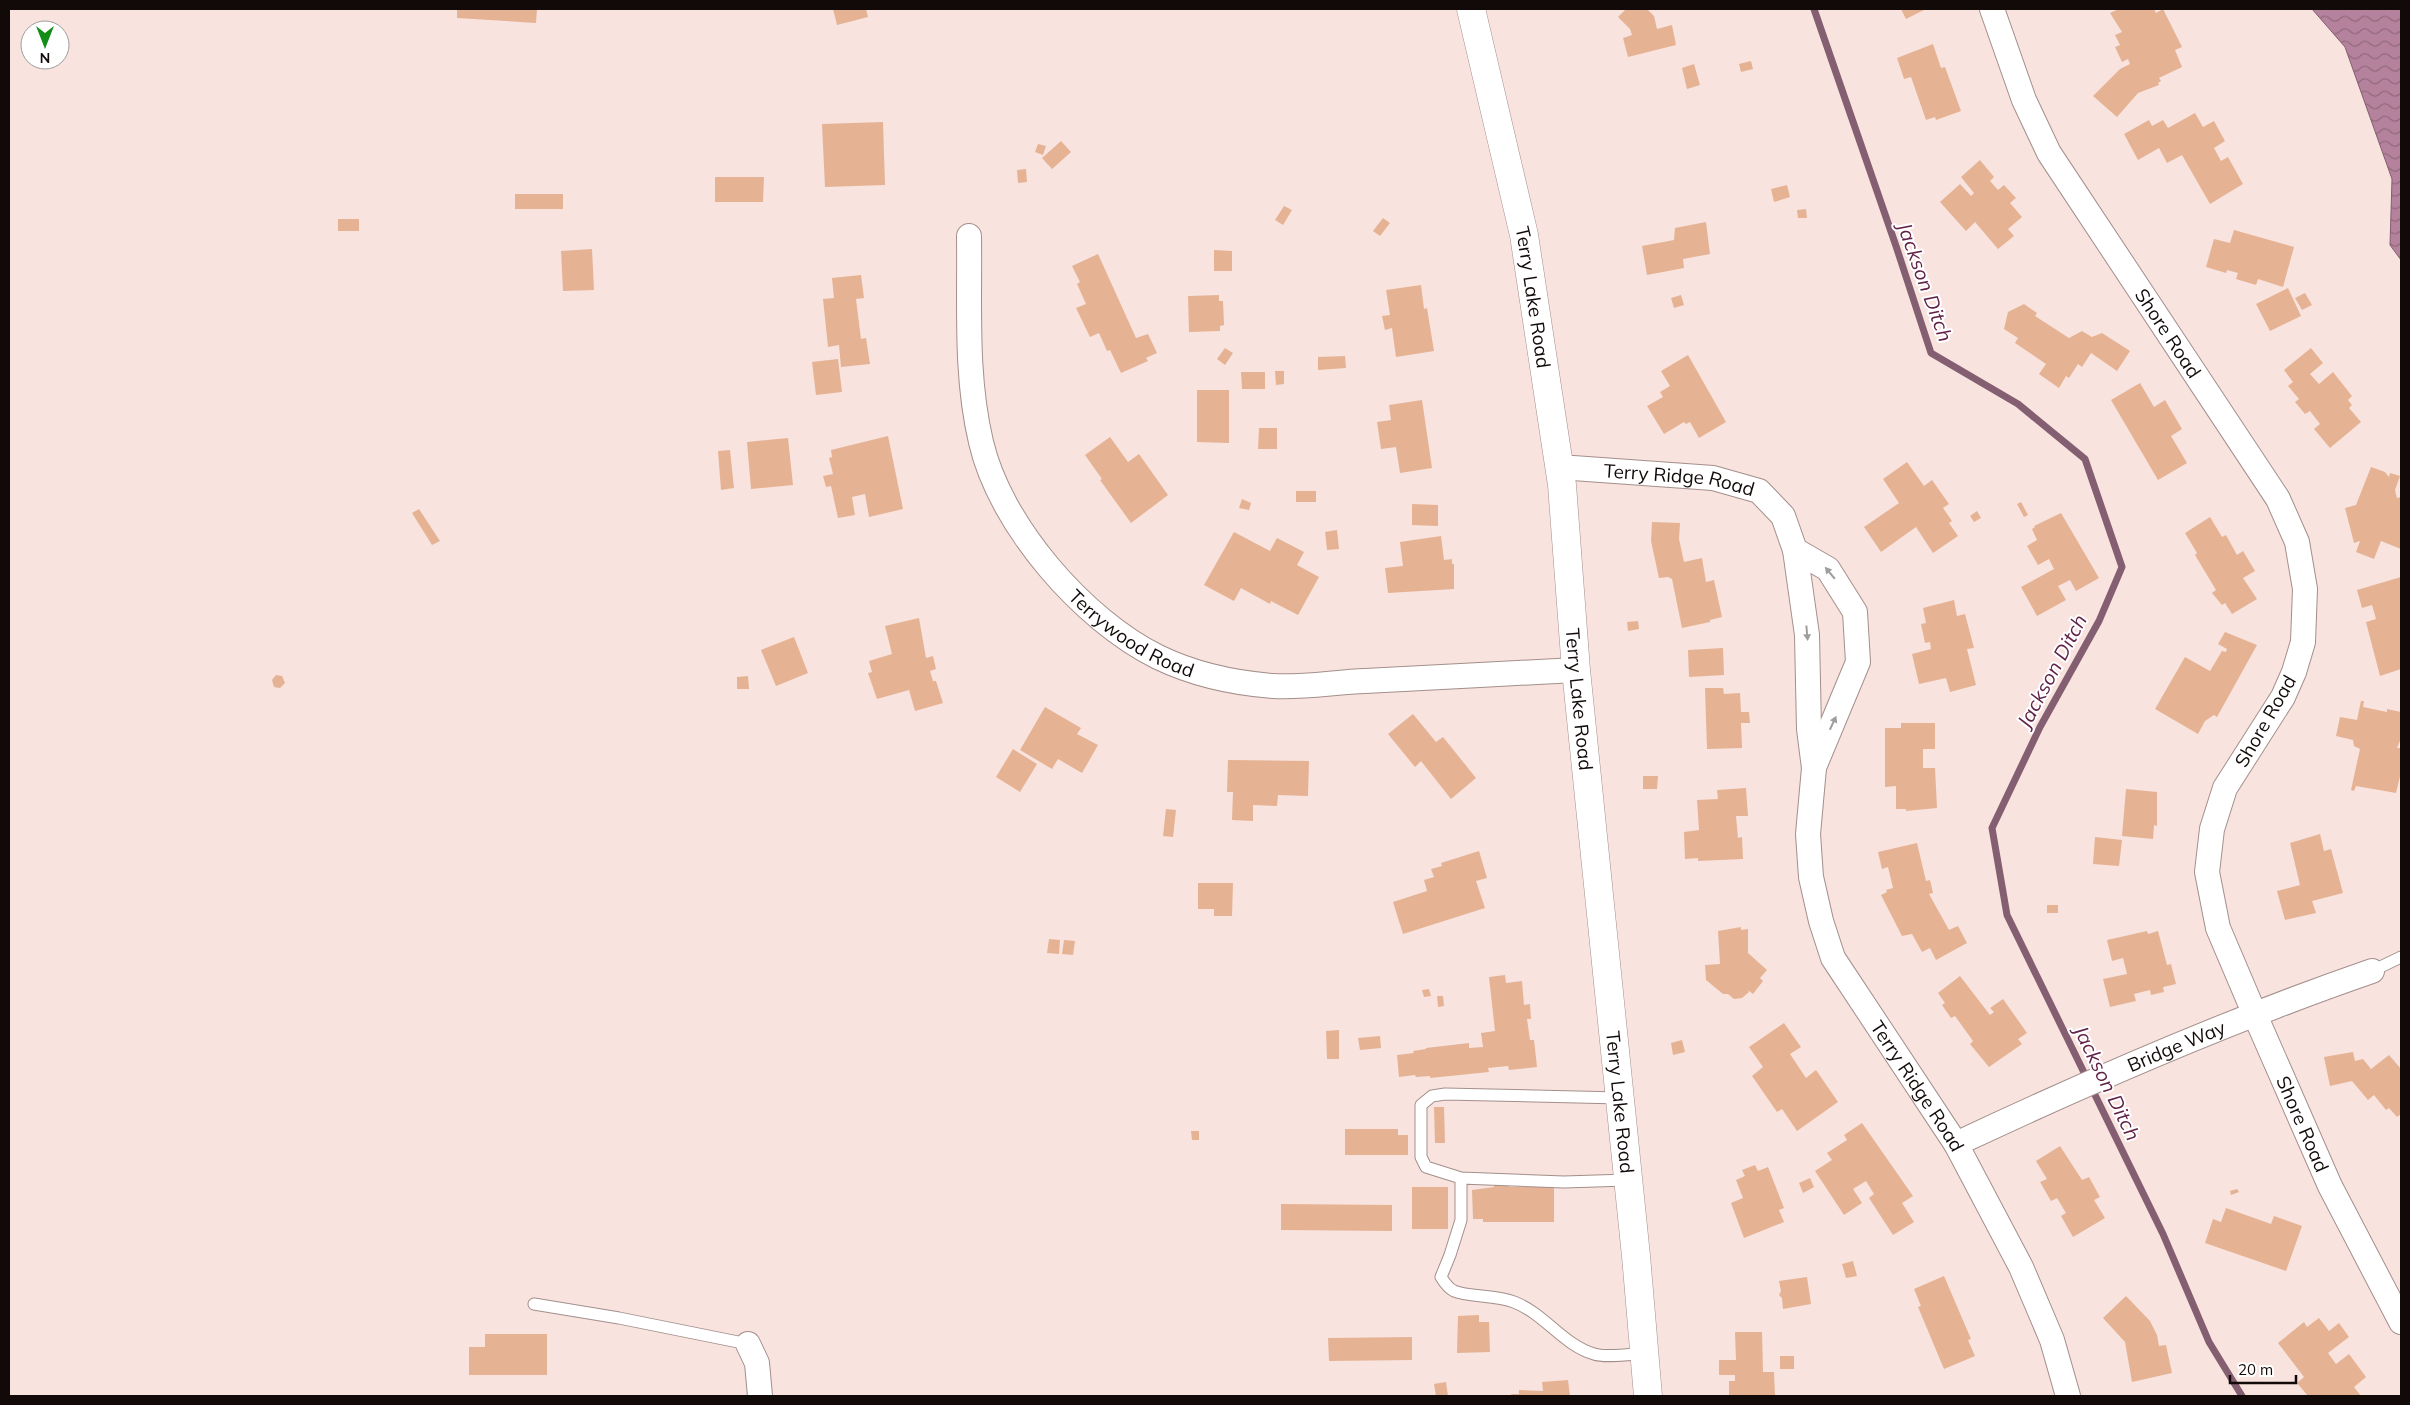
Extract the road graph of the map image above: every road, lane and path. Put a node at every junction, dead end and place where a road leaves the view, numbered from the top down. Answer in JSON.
{"nodes":[{"id":1,"x":1471,"y":9,"type":"edge"},
{"id":2,"x":1992,"y":9,"type":"edge"},
{"id":3,"x":969,"y":236,"type":"dead end"},
{"id":4,"x":1559,"y":467,"type":"junction"},
{"id":5,"x":1795,"y":550,"type":"junction"},
{"id":6,"x":1576,"y":670,"type":"junction"},
{"id":7,"x":1814,"y":768,"type":"junction"},
{"id":8,"x":2401,"y":957,"type":"edge"},
{"id":9,"x":2372,"y":971,"type":"joint"},
{"id":10,"x":2255,"y":1015,"type":"junction"},
{"id":11,"x":1620,"y":1098,"type":"junction"},
{"id":12,"x":1956,"y":1144,"type":"junction"},
{"id":13,"x":1461,"y":1178,"type":"junction"},
{"id":14,"x":1628,"y":1180,"type":"junction"},
{"id":15,"x":534,"y":1304,"type":"dead end"},
{"id":16,"x":2401,"y":1322,"type":"edge"},
{"id":17,"x":748,"y":1344,"type":"joint"},
{"id":18,"x":1644,"y":1353,"type":"junction"},
{"id":19,"x":760,"y":1396,"type":"edge"},
{"id":20,"x":1648,"y":1396,"type":"edge"},
{"id":21,"x":2068,"y":1396,"type":"edge"}],
"edges":[{"from":1,"to":4,"type":"main road","name":"Terry Lake Road"},
{"from":2,"to":10,"type":"street","name":"Shore Road"},
{"from":3,"to":6,"type":"street","name":"Terrywood Road"},
{"from":4,"to":5,"type":"street","name":"Terry Ridge Road"},
{"from":4,"to":6,"type":"main road","name":"Terry Lake Road"},
{"from":5,"to":7,"type":"street","name":"Terry Ridge Road","one_way":true},
{"from":7,"to":5,"type":"street","name":"Terry Ridge Road","one_way":true},
{"from":6,"to":11,"type":"main road","name":"Terry Lake Road"},
{"from":7,"to":12,"type":"street","name":"Terry Ridge Road"},
{"from":8,"to":9,"type":"lane"},
{"from":9,"to":10,"type":"street","name":"Bridge Way"},
{"from":10,"to":12,"type":"street","name":"Bridge Way"},
{"from":10,"to":16,"type":"street","name":"Shore Road"},
{"from":11,"to":13,"type":"lane"},
{"from":11,"to":14,"type":"main road","name":"Terry Lake Road"},
{"from":12,"to":21,"type":"street","name":"Terry Ridge Road"},
{"from":13,"to":14,"type":"lane"},
{"from":13,"to":18,"type":"lane"},
{"from":14,"to":18,"type":"main road","name":"Terry Lake Road"},
{"from":15,"to":17,"type":"lane"},
{"from":17,"to":19,"type":"street"},
{"from":18,"to":20,"type":"main road","name":"Terry Lake Road"}]}
